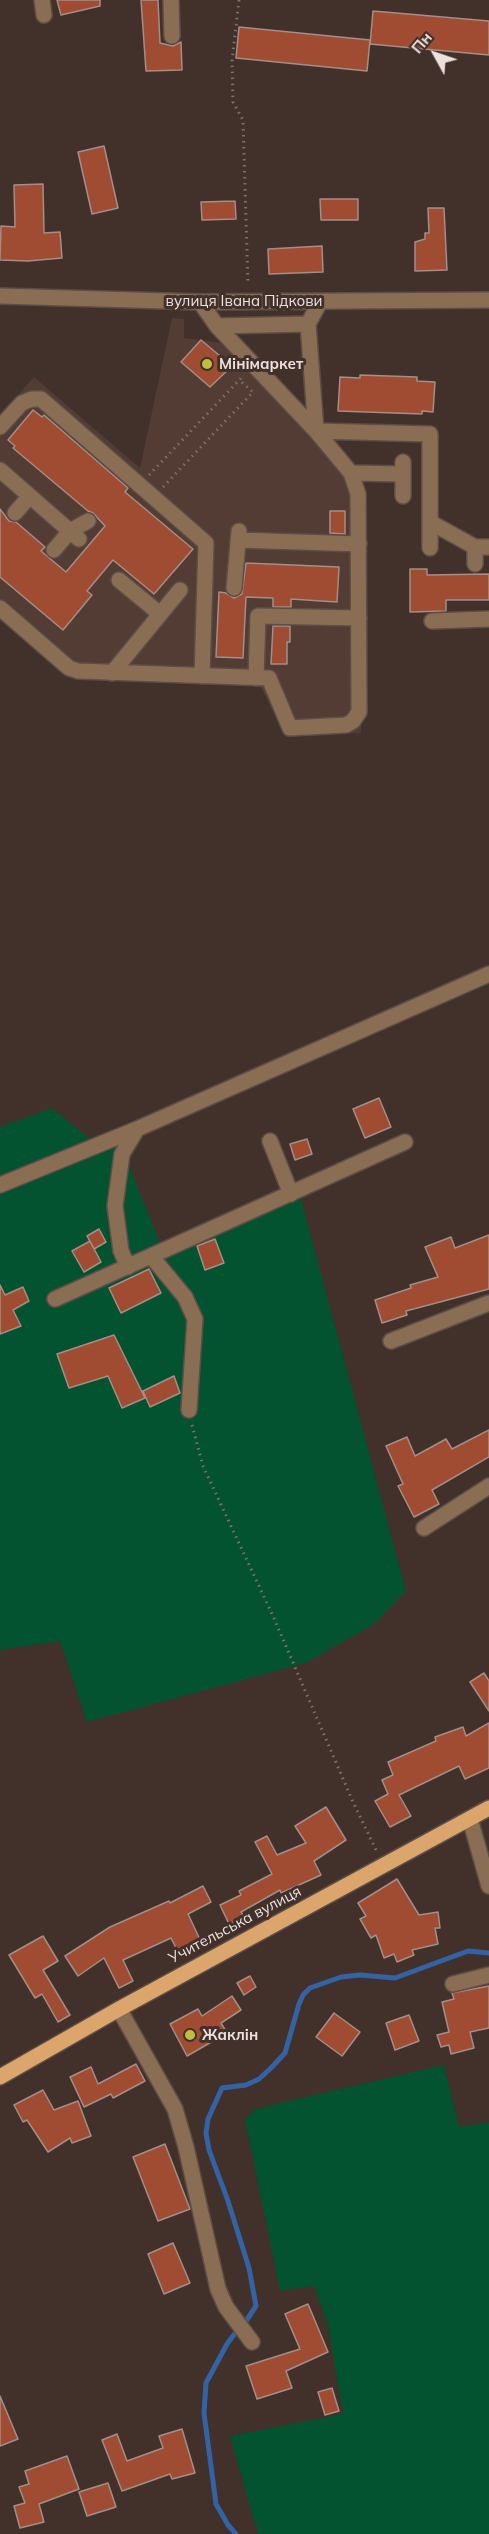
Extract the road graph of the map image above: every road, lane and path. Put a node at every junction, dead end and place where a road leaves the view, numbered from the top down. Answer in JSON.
{"nodes":[{"id":1,"x":171,"y":0,"type":"edge"},
{"id":2,"x":239,"y":0,"type":"edge"},
{"id":3,"x":172,"y":36,"type":"dead end"},
{"id":4,"x":0,"y":296,"type":"edge"},
{"id":5,"x":489,"y":300,"type":"edge"},
{"id":6,"x":200,"y":302,"type":"junction"},
{"id":7,"x":248,"y":302,"type":"junction"},
{"id":8,"x":320,"y":302,"type":"junction"},
{"id":9,"x":308,"y":324,"type":"junction"},
{"id":10,"x":217,"y":326,"type":"junction"},
{"id":11,"x":253,"y":364,"type":"junction"},
{"id":12,"x":239,"y":380,"type":"junction"},
{"id":13,"x":0,"y":427,"type":"edge"},
{"id":14,"x":316,"y":430,"type":"junction"},
{"id":15,"x":0,"y":470,"type":"edge"},
{"id":16,"x":351,"y":474,"type":"junction"},
{"id":17,"x":140,"y":485,"type":"junction"},
{"id":18,"x":403,"y":495,"type":"dead end"},
{"id":19,"x":30,"y":496,"type":"junction"},
{"id":20,"x":153,"y":497,"type":"junction"},
{"id":21,"x":15,"y":513,"type":"dead end"},
{"id":22,"x":88,"y":521,"type":"dead end"},
{"id":23,"x":430,"y":522,"type":"junction"},
{"id":24,"x":74,"y":535,"type":"junction"},
{"id":25,"x":359,"y":544,"type":"junction"},
{"id":26,"x":482,"y":547,"type":"edge"},
{"id":27,"x":430,"y":548,"type":"dead end"},
{"id":28,"x":54,"y":550,"type":"dead end"},
{"id":29,"x":475,"y":564,"type":"dead end"},
{"id":30,"x":119,"y":580,"type":"dead end"},
{"id":31,"x":234,"y":588,"type":"dead end"},
{"id":32,"x":180,"y":590,"type":"dead end"},
{"id":33,"x":0,"y":608,"type":"edge"},
{"id":34,"x":160,"y":614,"type":"junction"},
{"id":35,"x":359,"y":618,"type":"junction"},
{"id":36,"x":489,"y":619,"type":"edge"},
{"id":37,"x":432,"y":621,"type":"dead end"},
{"id":38,"x":112,"y":673,"type":"junction"},
{"id":39,"x":202,"y":676,"type":"junction"},
{"id":40,"x":256,"y":678,"type":"junction"},
{"id":41,"x":489,"y":974,"type":"edge"},
{"id":42,"x":137,"y":1129,"type":"junction"},
{"id":43,"x":270,"y":1142,"type":"dead end"},
{"id":44,"x":405,"y":1142,"type":"dead end"},
{"id":45,"x":0,"y":1185,"type":"edge"},
{"id":46,"x":291,"y":1194,"type":"junction"},
{"id":47,"x":151,"y":1256,"type":"junction"},
{"id":48,"x":128,"y":1267,"type":"junction"},
{"id":49,"x":55,"y":1299,"type":"dead end"},
{"id":50,"x":489,"y":1303,"type":"edge"},
{"id":51,"x":391,"y":1341,"type":"dead end"},
{"id":52,"x":189,"y":1410,"type":"joint"},
{"id":53,"x":489,"y":1486,"type":"edge"},
{"id":54,"x":424,"y":1528,"type":"dead end"},
{"id":55,"x":489,"y":1808,"type":"edge"},
{"id":56,"x":470,"y":1819,"type":"junction"},
{"id":57,"x":384,"y":1866,"type":"junction"},
{"id":58,"x":489,"y":1886,"type":"edge"},
{"id":59,"x":489,"y":1975,"type":"edge"},
{"id":60,"x":453,"y":1984,"type":"dead end"},
{"id":61,"x":119,"y":2009,"type":"junction"},
{"id":62,"x":0,"y":2077,"type":"edge"},
{"id":63,"x":252,"y":2342,"type":"dead end"}],
"edges":[{"from":1,"to":3,"type":"street"},
{"from":2,"to":7,"type":"path"},
{"from":4,"to":6,"type":"street","name":"вулиця Івана Підкови"},
{"from":5,"to":8,"type":"street","name":"вулиця Івана Підкови"},
{"from":6,"to":7,"type":"street","name":"вулиця Івана Підкови"},
{"from":6,"to":10,"type":"street"},
{"from":7,"to":8,"type":"street","name":"вулиця Івана Підкови"},
{"from":8,"to":9,"type":"street"},
{"from":9,"to":10,"type":"street"},
{"from":9,"to":14,"type":"street"},
{"from":10,"to":11,"type":"street"},
{"from":11,"to":12,"type":"path"},
{"from":11,"to":14,"type":"street"},
{"from":12,"to":17,"type":"path"},
{"from":12,"to":20,"type":"path"},
{"from":13,"to":17,"type":"street"},
{"from":14,"to":16,"type":"street"},
{"from":14,"to":23,"type":"street"},
{"from":15,"to":19,"type":"street"},
{"from":16,"to":18,"type":"street"},
{"from":16,"to":25,"type":"street"},
{"from":17,"to":20,"type":"street"},
{"from":19,"to":21,"type":"street"},
{"from":19,"to":24,"type":"street"},
{"from":20,"to":39,"type":"street"},
{"from":22,"to":24,"type":"street"},
{"from":23,"to":26,"type":"street"},
{"from":23,"to":27,"type":"street"},
{"from":24,"to":28,"type":"street"},
{"from":25,"to":31,"type":"street"},
{"from":25,"to":35,"type":"street"},
{"from":26,"to":29,"type":"street"},
{"from":30,"to":34,"type":"street"},
{"from":32,"to":34,"type":"street"},
{"from":33,"to":38,"type":"street"},
{"from":34,"to":38,"type":"street"},
{"from":35,"to":40,"type":"street"},
{"from":35,"to":40,"type":"street"},
{"from":36,"to":37,"type":"street"},
{"from":38,"to":39,"type":"street"},
{"from":39,"to":40,"type":"street"},
{"from":41,"to":42,"type":"street"},
{"from":42,"to":45,"type":"street"},
{"from":42,"to":48,"type":"street"},
{"from":43,"to":46,"type":"street"},
{"from":44,"to":46,"type":"street"},
{"from":46,"to":47,"type":"street"},
{"from":47,"to":48,"type":"street"},
{"from":47,"to":52,"type":"street"},
{"from":48,"to":49,"type":"street"},
{"from":50,"to":51,"type":"street"},
{"from":52,"to":57,"type":"path"},
{"from":53,"to":54,"type":"street"},
{"from":55,"to":56,"type":"main road","name":"Учительська вулиця"},
{"from":56,"to":57,"type":"main road","name":"Учительська вулиця"},
{"from":56,"to":58,"type":"street"},
{"from":57,"to":61,"type":"main road","name":"Учительська вулиця"},
{"from":59,"to":60,"type":"street"},
{"from":61,"to":62,"type":"main road","name":"Учительська вулиця"},
{"from":61,"to":63,"type":"street"}]}
